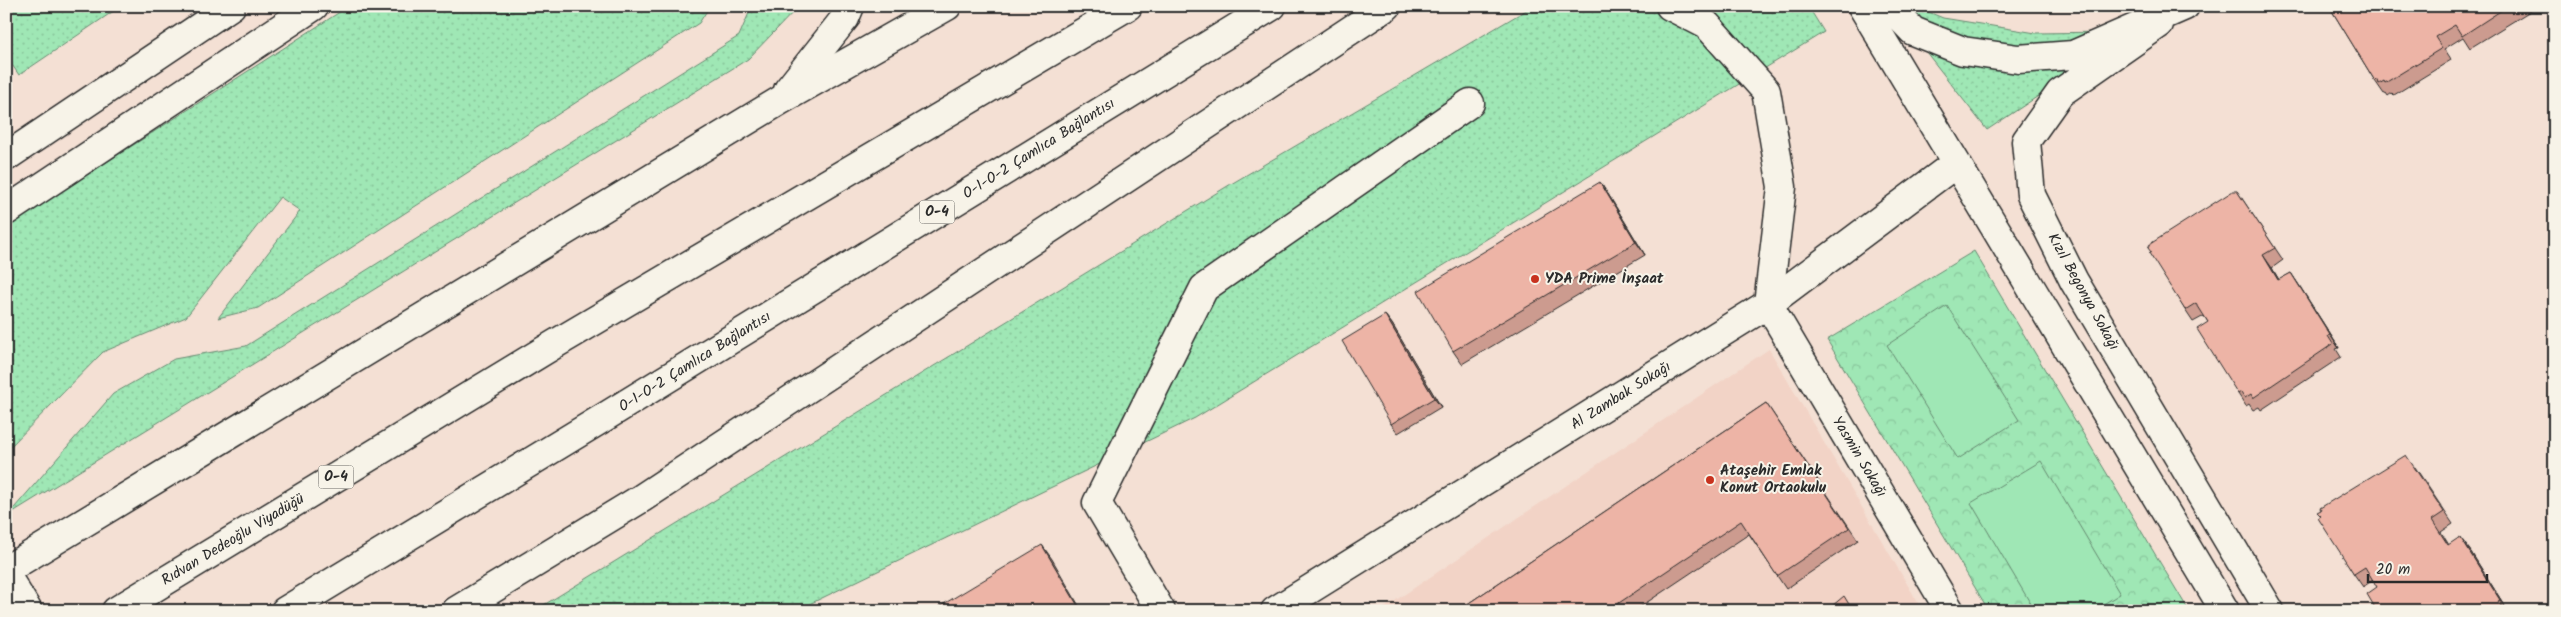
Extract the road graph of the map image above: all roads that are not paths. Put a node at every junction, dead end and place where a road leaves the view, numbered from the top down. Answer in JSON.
{"nodes":[{"id":1,"x":231,"y":6,"type":"edge"},
{"id":2,"x":314,"y":6,"type":"edge"},
{"id":3,"x":850,"y":6,"type":"edge"},
{"id":4,"x":947,"y":6,"type":"edge"},
{"id":5,"x":1128,"y":6,"type":"edge"},
{"id":6,"x":1272,"y":6,"type":"edge"},
{"id":7,"x":1408,"y":6,"type":"edge"},
{"id":8,"x":1670,"y":6,"type":"edge"},
{"id":9,"x":1862,"y":6,"type":"edge"},
{"id":10,"x":1888,"y":6,"type":"edge"},
{"id":11,"x":2182,"y":8,"type":"edge"},
{"id":12,"x":1376,"y":13,"type":"edge"},
{"id":13,"x":781,"y":100,"type":"junction"},
{"id":14,"x":1470,"y":103,"type":"dead end"},
{"id":15,"x":7,"y":153,"type":"edge"},
{"id":16,"x":1955,"y":164,"type":"junction"},
{"id":17,"x":6,"y":211,"type":"edge"},
{"id":18,"x":1768,"y":304,"type":"junction"},
{"id":19,"x":6,"y":570,"type":"edge"},
{"id":20,"x":6,"y":575,"type":"edge"},
{"id":21,"x":20,"y":603,"type":"edge"},
{"id":22,"x":116,"y":611,"type":"edge"},
{"id":23,"x":285,"y":611,"type":"edge"},
{"id":24,"x":456,"y":611,"type":"edge"},
{"id":25,"x":1160,"y":611,"type":"edge"},
{"id":26,"x":1275,"y":611,"type":"edge"},
{"id":27,"x":1950,"y":611,"type":"edge"},
{"id":28,"x":2225,"y":611,"type":"edge"},
{"id":29,"x":2270,"y":611,"type":"edge"}],
"edges":[{"from":1,"to":15,"type":"main road"},
{"from":2,"to":17,"type":"main road"},
{"from":3,"to":13,"type":"main road"},
{"from":4,"to":13,"type":"main road"},
{"from":5,"to":22,"type":"main road","name":"Rıdvan Dedeoğlu Viyadüğü","number":"O-4"},
{"from":6,"to":23,"type":"main road","name":"O-1-O-2 Çamlıca Bağlantısı","number":"O-4"},
{"from":7,"to":12,"type":"main road"},
{"from":8,"to":18,"type":"main road"},
{"from":9,"to":16,"type":"main road"},
{"from":10,"to":11,"type":"main road"},
{"from":11,"to":29,"type":"main road","name":"Kızıl Begonya Sokağı"},
{"from":12,"to":24,"type":"main road"},
{"from":13,"to":19,"type":"main road"},
{"from":14,"to":25,"type":"main road"},
{"from":16,"to":18,"type":"main road","name":"Al Zambak Sokağı"},
{"from":16,"to":28,"type":"main road"},
{"from":18,"to":26,"type":"main road","name":"Al Zambak Sokağı"},
{"from":18,"to":27,"type":"main road","name":"Yasmin Sokağı"},
{"from":20,"to":21,"type":"main road"}]}
